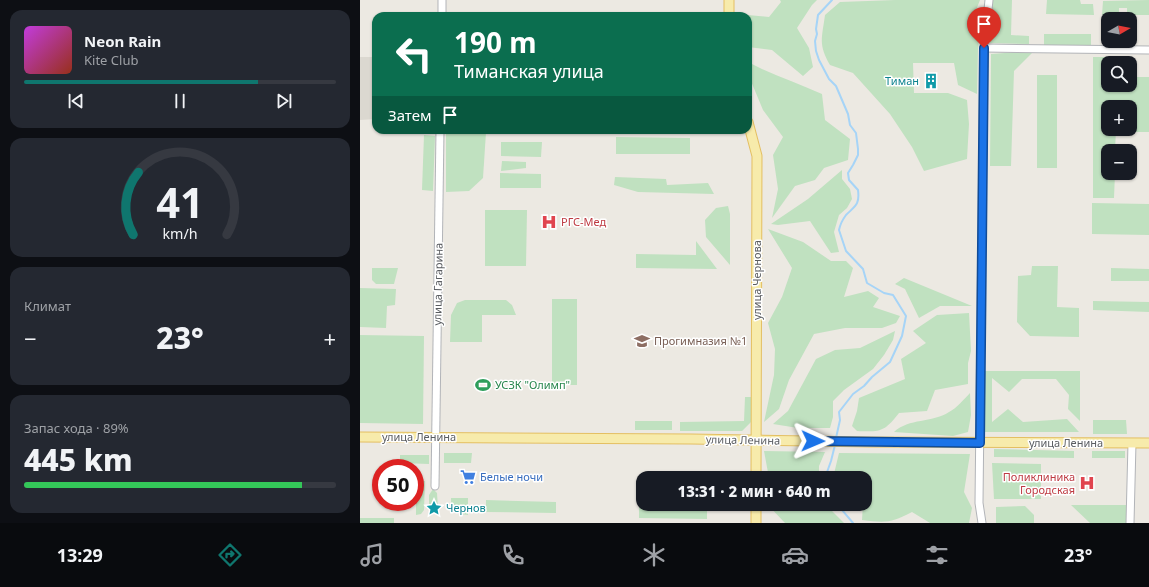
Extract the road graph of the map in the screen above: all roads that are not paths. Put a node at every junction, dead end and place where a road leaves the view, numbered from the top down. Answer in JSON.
{"nodes":[{"id":1,"x":442,"y":0,"type":"edge"},
{"id":2,"x":729,"y":0,"type":"edge"},
{"id":3,"x":989,"y":0,"type":"edge"},
{"id":4,"x":442,"y":12,"type":"edge"},
{"id":5,"x":729,"y":12,"type":"edge"},
{"id":6,"x":984,"y":48,"type":"junction"},
{"id":7,"x":1149,"y":50,"type":"edge"},
{"id":8,"x":440,"y":134,"type":"edge"},
{"id":9,"x":751,"y":134,"type":"edge"},
{"id":10,"x":360,"y":437,"type":"edge"},
{"id":11,"x":435,"y":437,"type":"junction"},
{"id":12,"x":756,"y":440,"type":"junction"},
{"id":13,"x":980,"y":443,"type":"junction"},
{"id":14,"x":1132,"y":443,"type":"junction"},
{"id":15,"x":1149,"y":443,"type":"edge"},
{"id":16,"x":756,"y":471,"type":"edge"},
{"id":17,"x":434,"y":486,"type":"dead end"},
{"id":18,"x":756,"y":511,"type":"edge"},
{"id":19,"x":756,"y":523,"type":"edge"},
{"id":20,"x":982,"y":523,"type":"edge"},
{"id":21,"x":1130,"y":523,"type":"edge"}],
"edges":[{"from":1,"to":4,"type":"street"},
{"from":2,"to":5,"type":"main road"},
{"from":3,"to":6,"type":"street"},
{"from":6,"to":7,"type":"street"},
{"from":6,"to":13,"type":"street"},
{"from":8,"to":11,"type":"street","name":"улица Гагарина"},
{"from":9,"to":12,"type":"main road","name":"улица Чернова"},
{"from":10,"to":11,"type":"main road","name":"улица Ленина"},
{"from":11,"to":12,"type":"main road","name":"улица Ленина"},
{"from":11,"to":17,"type":"street","name":"улица Гагарина"},
{"from":12,"to":13,"type":"main road","name":"улица Ленина"},
{"from":12,"to":16,"type":"main road","name":"улица Чернова"},
{"from":13,"to":14,"type":"main road","name":"улица Ленина"},
{"from":13,"to":20,"type":"street"},
{"from":14,"to":15,"type":"main road","name":"улица Ленина"},
{"from":14,"to":21,"type":"street"},
{"from":18,"to":19,"type":"main road"}]}
